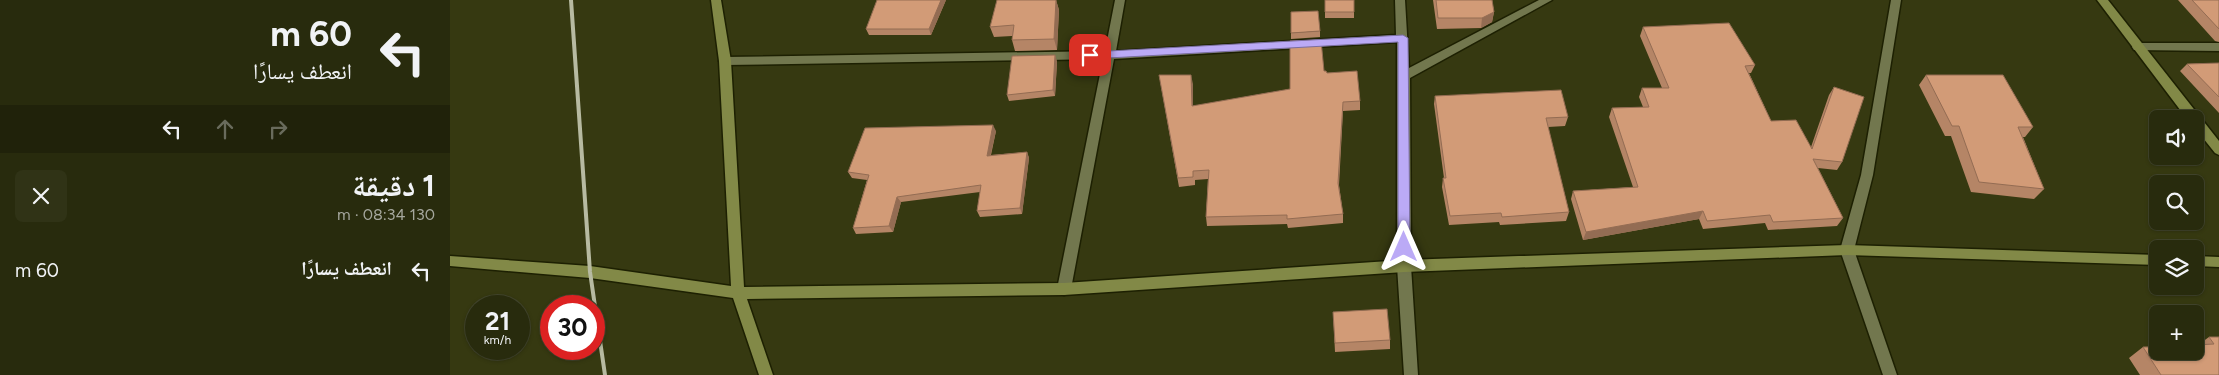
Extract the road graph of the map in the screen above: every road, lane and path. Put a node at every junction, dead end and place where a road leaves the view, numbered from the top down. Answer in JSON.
{"nodes":[{"id":1,"x":716,"y":0,"type":"edge"},
{"id":2,"x":1120,"y":0,"type":"edge"},
{"id":3,"x":1400,"y":0,"type":"edge"},
{"id":4,"x":1547,"y":0,"type":"edge"},
{"id":5,"x":1896,"y":0,"type":"edge"},
{"id":6,"x":2102,"y":0,"type":"edge"},
{"id":7,"x":1403,"y":38,"type":"junction"},
{"id":8,"x":2138,"y":47,"type":"junction"},
{"id":9,"x":2219,"y":47,"type":"edge"},
{"id":10,"x":1109,"y":55,"type":"junction"},
{"id":11,"x":725,"y":61,"type":"junction"},
{"id":12,"x":1404,"y":76,"type":"junction"},
{"id":13,"x":2188,"y":110,"type":"edge"},
{"id":14,"x":2204,"y":131,"type":"edge"},
{"id":15,"x":2219,"y":150,"type":"edge"},
{"id":16,"x":1847,"y":250,"type":"junction"},
{"id":17,"x":2149,"y":260,"type":"edge"},
{"id":18,"x":450,"y":261,"type":"edge"},
{"id":19,"x":2204,"y":261,"type":"edge"},
{"id":20,"x":2219,"y":262,"type":"edge"},
{"id":21,"x":1404,"y":266,"type":"junction"},
{"id":22,"x":1064,"y":290,"type":"junction"},
{"id":23,"x":738,"y":293,"type":"junction"},
{"id":24,"x":766,"y":375,"type":"edge"},
{"id":25,"x":1411,"y":375,"type":"edge"},
{"id":26,"x":1890,"y":375,"type":"edge"}],
"edges":[{"from":1,"to":11,"type":"street"},
{"from":2,"to":10,"type":"street"},
{"from":3,"to":7,"type":"street"},
{"from":4,"to":12,"type":"street"},
{"from":5,"to":16,"type":"street"},
{"from":6,"to":8,"type":"street"},
{"from":7,"to":10,"type":"street"},
{"from":7,"to":12,"type":"street"},
{"from":8,"to":9,"type":"street"},
{"from":8,"to":13,"type":"street"},
{"from":10,"to":11,"type":"street"},
{"from":10,"to":22,"type":"street"},
{"from":11,"to":23,"type":"street"},
{"from":12,"to":21,"type":"street"},
{"from":14,"to":15,"type":"street"},
{"from":16,"to":17,"type":"street"},
{"from":16,"to":21,"type":"street"},
{"from":16,"to":26,"type":"street"},
{"from":18,"to":23,"type":"street"},
{"from":19,"to":20,"type":"street"},
{"from":21,"to":22,"type":"street"},
{"from":21,"to":25,"type":"street"},
{"from":22,"to":23,"type":"street"},
{"from":23,"to":24,"type":"street"}]}
